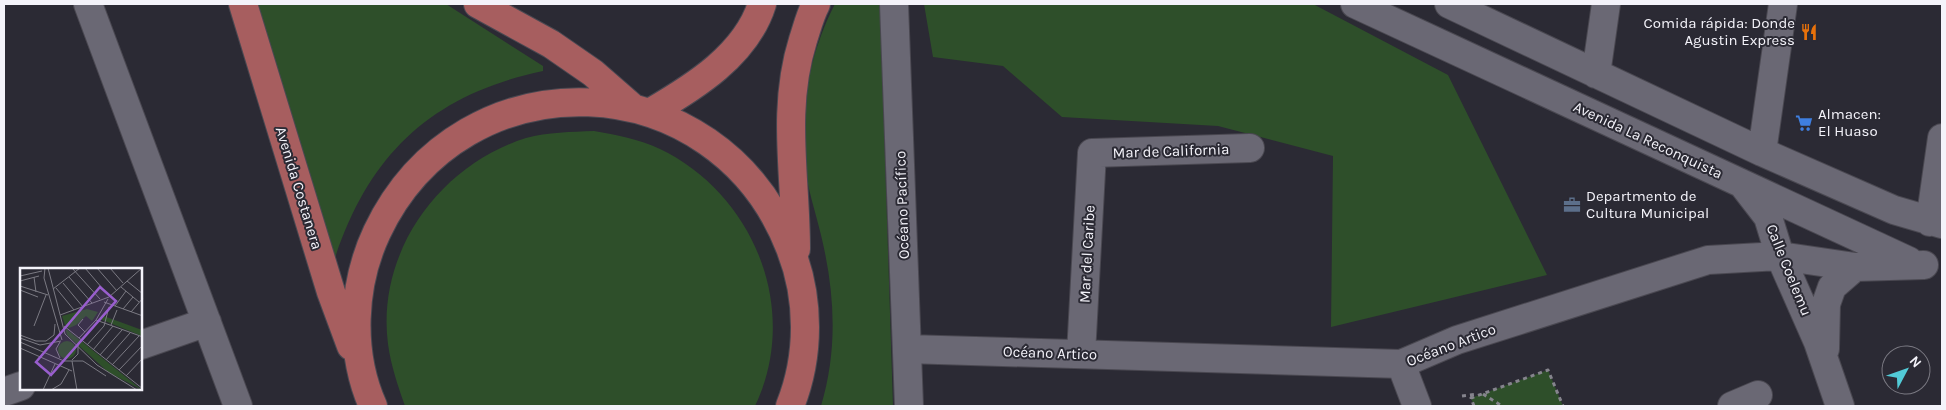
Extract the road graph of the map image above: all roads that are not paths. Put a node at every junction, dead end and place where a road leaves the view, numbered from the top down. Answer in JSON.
{"nodes":[{"id":1,"x":88,"y":4,"type":"edge"},
{"id":2,"x":243,"y":4,"type":"edge"},
{"id":3,"x":478,"y":4,"type":"edge"},
{"id":4,"x":762,"y":4,"type":"edge"},
{"id":5,"x":816,"y":4,"type":"edge"},
{"id":6,"x":894,"y":4,"type":"edge"},
{"id":7,"x":1355,"y":4,"type":"edge"},
{"id":8,"x":1450,"y":4,"type":"edge"},
{"id":9,"x":1606,"y":4,"type":"edge"},
{"id":10,"x":1784,"y":4,"type":"edge"},
{"id":11,"x":1596,"y":74,"type":"junction"},
{"id":12,"x":641,"y":109,"type":"junction"},
{"id":13,"x":1942,"y":138,"type":"edge"},
{"id":14,"x":1250,"y":148,"type":"dead end"},
{"id":15,"x":1762,"y":152,"type":"junction"},
{"id":16,"x":1092,"y":154,"type":"joint"},
{"id":17,"x":1742,"y":183,"type":"junction"},
{"id":18,"x":1936,"y":223,"type":"edge"},
{"id":19,"x":1780,"y":256,"type":"junction"},
{"id":20,"x":796,"y":264,"type":"junction"},
{"id":21,"x":1855,"y":267,"type":"junction"},
{"id":22,"x":1933,"y":267,"type":"edge"},
{"id":23,"x":207,"y":322,"type":"junction"},
{"id":24,"x":142,"y":345,"type":"edge"},
{"id":25,"x":908,"y":349,"type":"junction"},
{"id":26,"x":1081,"y":354,"type":"junction"},
{"id":27,"x":1824,"y":363,"type":"junction"},
{"id":28,"x":1401,"y":364,"type":"junction"},
{"id":29,"x":361,"y":370,"type":"junction"},
{"id":30,"x":20,"y":386,"type":"edge"},
{"id":31,"x":4,"y":392,"type":"edge"},
{"id":32,"x":1758,"y":395,"type":"dead end"},
{"id":33,"x":791,"y":405,"type":"edge"},
{"id":34,"x":238,"y":406,"type":"edge"},
{"id":35,"x":372,"y":406,"type":"edge"},
{"id":36,"x":909,"y":406,"type":"edge"},
{"id":37,"x":1417,"y":406,"type":"edge"},
{"id":38,"x":1732,"y":406,"type":"edge"},
{"id":39,"x":1840,"y":406,"type":"edge"}],
"edges":[{"from":1,"to":23,"type":"street"},
{"from":2,"to":29,"type":"main road","name":"Avenida Costanera"},
{"from":3,"to":12,"type":"main road"},
{"from":4,"to":12,"type":"main road"},
{"from":5,"to":20,"type":"main road"},
{"from":6,"to":25,"type":"street","name":"Océano Pacífico"},
{"from":7,"to":17,"type":"street","name":"Avenida La Reconquista"},
{"from":8,"to":11,"type":"street"},
{"from":9,"to":11,"type":"street"},
{"from":10,"to":15,"type":"street"},
{"from":11,"to":15,"type":"street"},
{"from":12,"to":20,"type":"main road"},
{"from":12,"to":29,"type":"main road"},
{"from":13,"to":18,"type":"street"},
{"from":14,"to":16,"type":"street","name":"Mar de California"},
{"from":15,"to":18,"type":"street"},
{"from":16,"to":26,"type":"street","name":"Mar del Caribe"},
{"from":17,"to":19,"type":"street","name":"Calle Coelemu"},
{"from":17,"to":22,"type":"street","name":"Avenida La Reconquista"},
{"from":19,"to":21,"type":"street","name":"Océano Artico"},
{"from":19,"to":27,"type":"street","name":"Calle Coelemu"},
{"from":19,"to":28,"type":"street","name":"Océano Artico"},
{"from":20,"to":33,"type":"main road"},
{"from":21,"to":22,"type":"street","name":"Océano Artico"},
{"from":21,"to":27,"type":"street","name":"Calle Coelemu"},
{"from":23,"to":24,"type":"street"},
{"from":23,"to":34,"type":"street"},
{"from":25,"to":26,"type":"street","name":"Océano Artico"},
{"from":25,"to":36,"type":"street","name":"Océano Pacífico"},
{"from":26,"to":28,"type":"street","name":"Océano Artico"},
{"from":27,"to":39,"type":"street","name":"Calle Coelemu"},
{"from":28,"to":37,"type":"street"},
{"from":29,"to":35,"type":"main road"},
{"from":30,"to":31,"type":"street"},
{"from":32,"to":38,"type":"street"}]}
